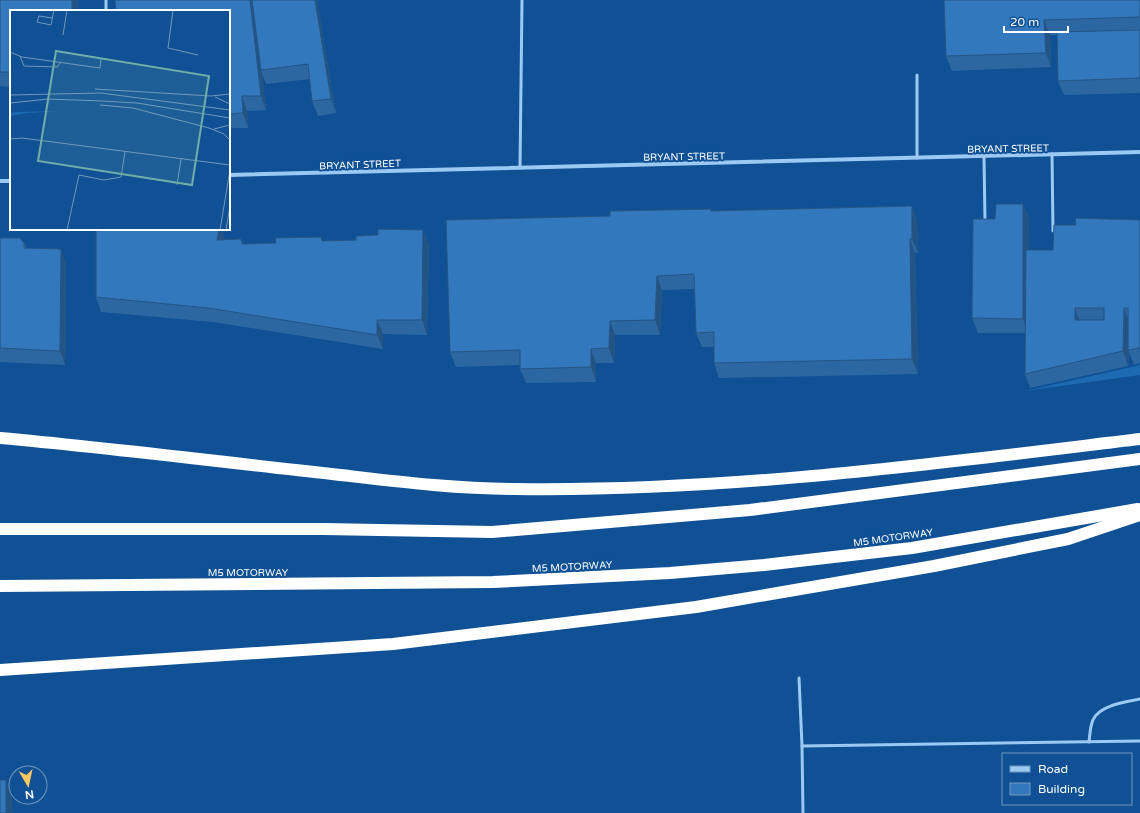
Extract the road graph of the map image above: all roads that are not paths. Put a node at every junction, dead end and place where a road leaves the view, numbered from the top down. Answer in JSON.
{"nodes":[{"id":1,"x":522,"y":0,"type":"edge"},
{"id":2,"x":917,"y":75,"type":"dead end"},
{"id":3,"x":1140,"y":152,"type":"edge"},
{"id":4,"x":1052,"y":154,"type":"junction"},
{"id":5,"x":984,"y":156,"type":"junction"},
{"id":6,"x":916,"y":158,"type":"junction"},
{"id":7,"x":520,"y":168,"type":"junction"},
{"id":8,"x":230,"y":176,"type":"edge"},
{"id":9,"x":10,"y":181,"type":"edge"},
{"id":10,"x":0,"y":182,"type":"edge"},
{"id":11,"x":985,"y":222,"type":"edge"},
{"id":12,"x":1053,"y":231,"type":"edge"},
{"id":13,"x":0,"y":438,"type":"edge"},
{"id":14,"x":1140,"y":439,"type":"edge"},
{"id":15,"x":1140,"y":459,"type":"edge"},
{"id":16,"x":1140,"y":509,"type":"edge"},
{"id":17,"x":1140,"y":515,"type":"edge"},
{"id":18,"x":0,"y":529,"type":"edge"},
{"id":19,"x":0,"y":586,"type":"edge"},
{"id":20,"x":0,"y":670,"type":"edge"},
{"id":21,"x":799,"y":678,"type":"dead end"},
{"id":22,"x":1140,"y":699,"type":"edge"},
{"id":23,"x":1140,"y":741,"type":"edge"},
{"id":24,"x":1089,"y":742,"type":"junction"},
{"id":25,"x":802,"y":746,"type":"junction"},
{"id":26,"x":803,"y":813,"type":"edge"}],
"edges":[{"from":1,"to":7,"type":"lane"},
{"from":2,"to":6,"type":"lane"},
{"from":3,"to":4,"type":"street","name":"BRYANT STREET"},
{"from":4,"to":5,"type":"street","name":"BRYANT STREET"},
{"from":4,"to":12,"type":"lane"},
{"from":5,"to":6,"type":"street","name":"BRYANT STREET"},
{"from":5,"to":11,"type":"lane"},
{"from":6,"to":7,"type":"street","name":"BRYANT STREET"},
{"from":7,"to":8,"type":"street","name":"BRYANT STREET"},
{"from":9,"to":10,"type":"street"},
{"from":13,"to":14,"type":"highway"},
{"from":15,"to":18,"type":"highway"},
{"from":16,"to":19,"type":"highway","name":"M5 MOTORWAY"},
{"from":17,"to":20,"type":"highway"},
{"from":21,"to":25,"type":"lane"},
{"from":22,"to":24,"type":"lane"},
{"from":23,"to":24,"type":"lane"},
{"from":24,"to":25,"type":"lane"},
{"from":25,"to":26,"type":"lane"}]}
